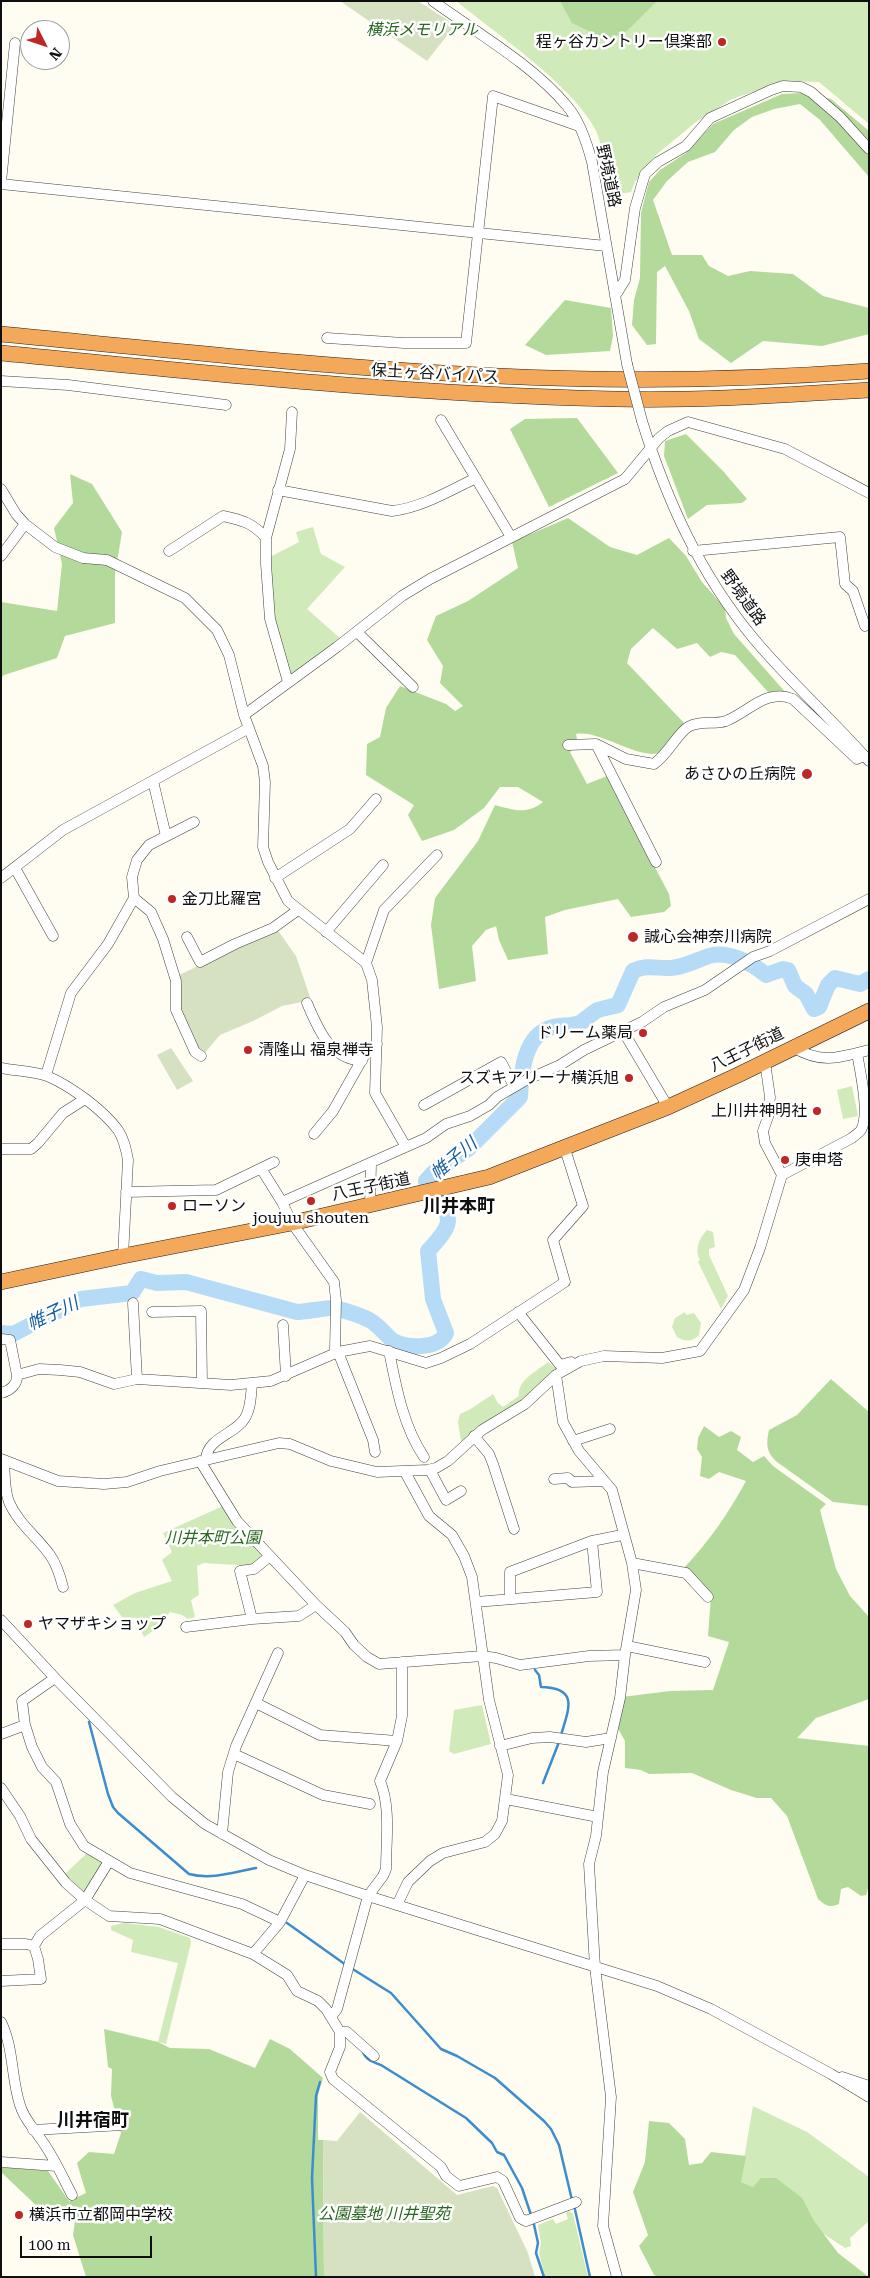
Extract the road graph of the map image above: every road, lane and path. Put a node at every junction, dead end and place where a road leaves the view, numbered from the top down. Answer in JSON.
{"nodes":[{"id":1,"x":434,"y":1,"type":"edge"},
{"id":2,"x":15,"y":43,"type":"dead end"},
{"id":3,"x":579,"y":126,"type":"junction"},
{"id":4,"x":869,"y":149,"type":"edge"},
{"id":5,"x":1,"y":183,"type":"edge"},
{"id":6,"x":479,"y":234,"type":"junction"},
{"id":7,"x":606,"y":246,"type":"junction"},
{"id":8,"x":615,"y":296,"type":"junction"},
{"id":9,"x":1,"y":334,"type":"edge"},
{"id":10,"x":327,"y":338,"type":"dead end"},
{"id":11,"x":1,"y":353,"type":"edge"},
{"id":12,"x":869,"y":371,"type":"edge"},
{"id":13,"x":1,"y":381,"type":"edge"},
{"id":14,"x":869,"y":390,"type":"edge"},
{"id":15,"x":226,"y":405,"type":"dead end"},
{"id":16,"x":292,"y":412,"type":"dead end"},
{"id":17,"x":441,"y":420,"type":"dead end"},
{"id":18,"x":650,"y":448,"type":"junction"},
{"id":19,"x":476,"y":478,"type":"junction"},
{"id":20,"x":1,"y":489,"type":"edge"},
{"id":21,"x":278,"y":490,"type":"junction"},
{"id":22,"x":869,"y":493,"type":"edge"},
{"id":23,"x":25,"y":524,"type":"junction"},
{"id":24,"x":511,"y":537,"type":"junction"},
{"id":25,"x":266,"y":538,"type":"junction"},
{"id":26,"x":169,"y":551,"type":"dead end"},
{"id":27,"x":693,"y":551,"type":"junction"},
{"id":28,"x":1,"y":556,"type":"edge"},
{"id":29,"x":865,"y":626,"type":"dead end"},
{"id":30,"x":357,"y":632,"type":"junction"},
{"id":31,"x":288,"y":682,"type":"junction"},
{"id":32,"x":413,"y":687,"type":"dead end"},
{"id":33,"x":244,"y":715,"type":"junction"},
{"id":34,"x":248,"y":728,"type":"junction"},
{"id":35,"x":596,"y":744,"type":"junction"},
{"id":36,"x":568,"y":745,"type":"dead end"},
{"id":37,"x":866,"y":759,"type":"edge"},
{"id":38,"x":153,"y":781,"type":"junction"},
{"id":39,"x":376,"y":799,"type":"dead end"},
{"id":40,"x":194,"y":822,"type":"dead end"},
{"id":41,"x":166,"y":836,"type":"junction"},
{"id":42,"x":437,"y":855,"type":"dead end"},
{"id":43,"x":656,"y":862,"type":"dead end"},
{"id":44,"x":383,"y":865,"type":"dead end"},
{"id":45,"x":15,"y":868,"type":"junction"},
{"id":46,"x":1,"y":878,"type":"edge"},
{"id":47,"x":275,"y":878,"type":"junction"},
{"id":48,"x":134,"y":898,"type":"junction"},
{"id":49,"x":869,"y":899,"type":"edge"},
{"id":50,"x":298,"y":910,"type":"junction"},
{"id":51,"x":326,"y":932,"type":"junction"},
{"id":52,"x":53,"y":936,"type":"dead end"},
{"id":53,"x":187,"y":937,"type":"dead end"},
{"id":54,"x":366,"y":964,"type":"junction"},
{"id":55,"x":307,"y":1003,"type":"dead end"},
{"id":56,"x":869,"y":1011,"type":"edge"},
{"id":57,"x":623,"y":1031,"type":"junction"},
{"id":58,"x":377,"y":1044,"type":"junction"},
{"id":59,"x":793,"y":1047,"type":"junction"},
{"id":60,"x":869,"y":1050,"type":"edge"},
{"id":61,"x":857,"y":1053,"type":"junction"},
{"id":62,"x":201,"y":1056,"type":"dead end"},
{"id":63,"x":362,"y":1061,"type":"junction"},
{"id":64,"x":765,"y":1062,"type":"junction"},
{"id":65,"x":1,"y":1068,"type":"edge"},
{"id":66,"x":46,"y":1075,"type":"junction"},
{"id":67,"x":514,"y":1086,"type":"junction"},
{"id":68,"x":85,"y":1099,"type":"junction"},
{"id":69,"x":424,"y":1105,"type":"dead end"},
{"id":70,"x":668,"y":1107,"type":"junction"},
{"id":71,"x":314,"y":1134,"type":"dead end"},
{"id":72,"x":406,"y":1146,"type":"junction"},
{"id":73,"x":1,"y":1149,"type":"edge"},
{"id":74,"x":565,"y":1149,"type":"junction"},
{"id":75,"x":274,"y":1162,"type":"dead end"},
{"id":76,"x":371,"y":1164,"type":"junction"},
{"id":77,"x":260,"y":1170,"type":"junction"},
{"id":78,"x":782,"y":1175,"type":"junction"},
{"id":79,"x":126,"y":1192,"type":"junction"},
{"id":80,"x":282,"y":1202,"type":"junction"},
{"id":81,"x":370,"y":1206,"type":"junction"},
{"id":82,"x":292,"y":1223,"type":"junction"},
{"id":83,"x":123,"y":1256,"type":"junction"},
{"id":84,"x":1,"y":1282,"type":"edge"},
{"id":85,"x":132,"y":1303,"type":"dead end"},
{"id":86,"x":152,"y":1312,"type":"dead end"},
{"id":87,"x":518,"y":1312,"type":"junction"},
{"id":88,"x":283,"y":1325,"type":"dead end"},
{"id":89,"x":1,"y":1338,"type":"edge"},
{"id":90,"x":388,"y":1351,"type":"junction"},
{"id":91,"x":338,"y":1352,"type":"junction"},
{"id":92,"x":576,"y":1363,"type":"junction"},
{"id":93,"x":17,"y":1375,"type":"junction"},
{"id":94,"x":556,"y":1375,"type":"junction"},
{"id":95,"x":286,"y":1376,"type":"junction"},
{"id":96,"x":137,"y":1379,"type":"junction"},
{"id":97,"x":202,"y":1383,"type":"junction"},
{"id":98,"x":252,"y":1383,"type":"junction"},
{"id":99,"x":1,"y":1393,"type":"edge"},
{"id":100,"x":610,"y":1429,"type":"dead end"},
{"id":101,"x":474,"y":1436,"type":"junction"},
{"id":102,"x":573,"y":1441,"type":"junction"},
{"id":103,"x":375,"y":1452,"type":"dead end"},
{"id":104,"x":424,"y":1457,"type":"dead end"},
{"id":105,"x":3,"y":1459,"type":"edge"},
{"id":106,"x":203,"y":1461,"type":"junction"},
{"id":107,"x":430,"y":1470,"type":"junction"},
{"id":108,"x":405,"y":1472,"type":"junction"},
{"id":109,"x":554,"y":1479,"type":"dead end"},
{"id":110,"x":604,"y":1481,"type":"junction"},
{"id":111,"x":461,"y":1491,"type":"dead end"},
{"id":112,"x":514,"y":1529,"type":"dead end"},
{"id":113,"x":622,"y":1535,"type":"junction"},
{"id":114,"x":592,"y":1541,"type":"junction"},
{"id":115,"x":270,"y":1556,"type":"junction"},
{"id":116,"x":632,"y":1563,"type":"junction"},
{"id":117,"x":63,"y":1587,"type":"dead end"},
{"id":118,"x":708,"y":1598,"type":"dead end"},
{"id":119,"x":510,"y":1599,"type":"junction"},
{"id":120,"x":476,"y":1602,"type":"junction"},
{"id":121,"x":316,"y":1605,"type":"junction"},
{"id":122,"x":252,"y":1619,"type":"junction"},
{"id":123,"x":1,"y":1620,"type":"edge"},
{"id":124,"x":186,"y":1627,"type":"dead end"},
{"id":125,"x":626,"y":1650,"type":"junction"},
{"id":126,"x":278,"y":1653,"type":"dead end"},
{"id":127,"x":482,"y":1656,"type":"junction"},
{"id":128,"x":402,"y":1662,"type":"junction"},
{"id":129,"x":705,"y":1662,"type":"dead end"},
{"id":130,"x":55,"y":1678,"type":"junction"},
{"id":131,"x":256,"y":1703,"type":"junction"},
{"id":132,"x":25,"y":1725,"type":"junction"},
{"id":133,"x":1,"y":1734,"type":"edge"},
{"id":134,"x":611,"y":1738,"type":"junction"},
{"id":135,"x":397,"y":1741,"type":"junction"},
{"id":136,"x":500,"y":1746,"type":"junction"},
{"id":137,"x":234,"y":1754,"type":"junction"},
{"id":138,"x":1,"y":1788,"type":"edge"},
{"id":139,"x":506,"y":1800,"type":"junction"},
{"id":140,"x":370,"y":1804,"type":"dead end"},
{"id":141,"x":598,"y":1817,"type":"junction"},
{"id":142,"x":222,"y":1834,"type":"junction"},
{"id":143,"x":109,"y":1861,"type":"junction"},
{"id":144,"x":305,"y":1875,"type":"junction"},
{"id":145,"x":368,"y":1896,"type":"junction"},
{"id":146,"x":85,"y":1900,"type":"junction"},
{"id":147,"x":397,"y":1905,"type":"junction"},
{"id":148,"x":280,"y":1922,"type":"junction"},
{"id":149,"x":1,"y":1944,"type":"edge"},
{"id":150,"x":34,"y":1946,"type":"junction"},
{"id":151,"x":253,"y":1954,"type":"junction"},
{"id":152,"x":595,"y":1967,"type":"junction"},
{"id":153,"x":1,"y":1981,"type":"edge"},
{"id":154,"x":332,"y":2017,"type":"junction"},
{"id":155,"x":1,"y":2022,"type":"edge"},
{"id":156,"x":340,"y":2032,"type":"junction"},
{"id":157,"x":374,"y":2056,"type":"dead end"},
{"id":158,"x":831,"y":2074,"type":"junction"},
{"id":159,"x":869,"y":2086,"type":"edge"},
{"id":160,"x":869,"y":2097,"type":"edge"},
{"id":161,"x":123,"y":2125,"type":"dead end"},
{"id":162,"x":33,"y":2130,"type":"junction"},
{"id":163,"x":1,"y":2162,"type":"edge"},
{"id":164,"x":56,"y":2166,"type":"junction"},
{"id":165,"x":72,"y":2195,"type":"dead end"},
{"id":166,"x":576,"y":2202,"type":"dead end"},
{"id":167,"x":617,"y":2277,"type":"edge"}],
"edges":[{"from":1,"to":3,"type":"street","name":"野境道路"},
{"from":2,"to":5,"type":"street"},
{"from":3,"to":6,"type":"street"},
{"from":3,"to":7,"type":"street","name":"野境道路"},
{"from":4,"to":8,"type":"street"},
{"from":5,"to":6,"type":"street"},
{"from":6,"to":7,"type":"street"},
{"from":6,"to":10,"type":"street"},
{"from":7,"to":8,"type":"street","name":"野境道路"},
{"from":8,"to":18,"type":"street","name":"野境道路","bridge":true},
{"from":9,"to":12,"type":"highway","name":"保土ヶ谷バイパス"},
{"from":11,"to":14,"type":"highway","name":"保土ヶ谷バイパス"},
{"from":13,"to":15,"type":"street"},
{"from":16,"to":21,"type":"street"},
{"from":17,"to":19,"type":"street"},
{"from":18,"to":22,"type":"street"},
{"from":18,"to":24,"type":"street"},
{"from":18,"to":27,"type":"street","name":"野境道路"},
{"from":19,"to":21,"type":"street"},
{"from":19,"to":24,"type":"street"},
{"from":20,"to":23,"type":"street"},
{"from":21,"to":25,"type":"street"},
{"from":23,"to":28,"type":"street"},
{"from":23,"to":33,"type":"street"},
{"from":24,"to":30,"type":"street"},
{"from":25,"to":26,"type":"street"},
{"from":25,"to":31,"type":"street"},
{"from":27,"to":29,"type":"street"},
{"from":27,"to":37,"type":"street","name":"野境道路"},
{"from":30,"to":31,"type":"street"},
{"from":30,"to":32,"type":"street"},
{"from":31,"to":33,"type":"street"},
{"from":33,"to":34,"type":"street"},
{"from":34,"to":38,"type":"street"},
{"from":34,"to":47,"type":"street"},
{"from":35,"to":36,"type":"street"},
{"from":35,"to":37,"type":"street"},
{"from":35,"to":43,"type":"street"},
{"from":38,"to":41,"type":"street"},
{"from":38,"to":45,"type":"street"},
{"from":39,"to":47,"type":"street"},
{"from":40,"to":41,"type":"street"},
{"from":41,"to":48,"type":"street"},
{"from":42,"to":54,"type":"street"},
{"from":44,"to":51,"type":"street"},
{"from":45,"to":46,"type":"street"},
{"from":45,"to":52,"type":"street"},
{"from":47,"to":50,"type":"street"},
{"from":48,"to":62,"type":"street"},
{"from":48,"to":66,"type":"street"},
{"from":49,"to":57,"type":"street"},
{"from":50,"to":51,"type":"street"},
{"from":50,"to":53,"type":"street"},
{"from":51,"to":54,"type":"street"},
{"from":54,"to":58,"type":"street"},
{"from":55,"to":63,"type":"street"},
{"from":56,"to":59,"type":"highway","name":"八王子街道"},
{"from":57,"to":67,"type":"street"},
{"from":57,"to":70,"type":"street"},
{"from":58,"to":63,"type":"street"},
{"from":58,"to":72,"type":"street"},
{"from":59,"to":61,"type":"street"},
{"from":59,"to":64,"type":"highway","name":"八王子街道"},
{"from":60,"to":61,"type":"street"},
{"from":61,"to":78,"type":"street"},
{"from":63,"to":71,"type":"street"},
{"from":64,"to":70,"type":"highway","name":"八王子街道"},
{"from":64,"to":78,"type":"street"},
{"from":65,"to":66,"type":"street"},
{"from":66,"to":68,"type":"street"},
{"from":67,"to":69,"type":"street"},
{"from":67,"to":72,"type":"street"},
{"from":68,"to":73,"type":"street"},
{"from":68,"to":79,"type":"street"},
{"from":70,"to":74,"type":"highway","name":"八王子街道"},
{"from":72,"to":76,"type":"street"},
{"from":74,"to":81,"type":"highway","name":"八王子街道"},
{"from":74,"to":87,"type":"street"},
{"from":75,"to":77,"type":"street"},
{"from":76,"to":80,"type":"street"},
{"from":76,"to":81,"type":"street"},
{"from":77,"to":79,"type":"street"},
{"from":77,"to":80,"type":"street"},
{"from":78,"to":92,"type":"street"},
{"from":79,"to":83,"type":"street"},
{"from":80,"to":82,"type":"street"},
{"from":81,"to":82,"type":"highway","name":"八王子街道"},
{"from":82,"to":83,"type":"highway","name":"八王子街道"},
{"from":82,"to":91,"type":"street"},
{"from":83,"to":84,"type":"highway","name":"八王子街道"},
{"from":85,"to":96,"type":"street"},
{"from":86,"to":97,"type":"street"},
{"from":87,"to":90,"type":"street"},
{"from":87,"to":92,"type":"street"},
{"from":88,"to":95,"type":"street"},
{"from":89,"to":93,"type":"street"},
{"from":90,"to":91,"type":"street"},
{"from":90,"to":104,"type":"street"},
{"from":91,"to":95,"type":"street"},
{"from":91,"to":103,"type":"street"},
{"from":92,"to":94,"type":"street"},
{"from":93,"to":96,"type":"street"},
{"from":93,"to":99,"type":"street"},
{"from":94,"to":101,"type":"street"},
{"from":94,"to":102,"type":"street"},
{"from":95,"to":98,"type":"street"},
{"from":96,"to":97,"type":"street"},
{"from":97,"to":98,"type":"street"},
{"from":98,"to":106,"type":"street"},
{"from":100,"to":102,"type":"street"},
{"from":101,"to":107,"type":"street"},
{"from":101,"to":112,"type":"street"},
{"from":102,"to":110,"type":"street"},
{"from":105,"to":106,"type":"street"},
{"from":105,"to":117,"type":"street"},
{"from":106,"to":108,"type":"street"},
{"from":106,"to":115,"type":"street"},
{"from":107,"to":108,"type":"street"},
{"from":107,"to":111,"type":"street"},
{"from":108,"to":120,"type":"street"},
{"from":109,"to":110,"type":"street"},
{"from":110,"to":113,"type":"street"},
{"from":113,"to":114,"type":"street"},
{"from":113,"to":116,"type":"street"},
{"from":114,"to":119,"type":"street"},
{"from":114,"to":119,"type":"street"},
{"from":115,"to":121,"type":"street"},
{"from":115,"to":122,"type":"street"},
{"from":116,"to":118,"type":"street"},
{"from":116,"to":125,"type":"street"},
{"from":119,"to":120,"type":"street"},
{"from":120,"to":127,"type":"street"},
{"from":121,"to":122,"type":"street"},
{"from":121,"to":128,"type":"street"},
{"from":122,"to":124,"type":"street"},
{"from":123,"to":130,"type":"street"},
{"from":125,"to":127,"type":"street"},
{"from":125,"to":129,"type":"street"},
{"from":125,"to":134,"type":"street"},
{"from":126,"to":131,"type":"street"},
{"from":127,"to":128,"type":"street"},
{"from":127,"to":136,"type":"street"},
{"from":128,"to":135,"type":"street"},
{"from":130,"to":132,"type":"street"},
{"from":130,"to":142,"type":"street"},
{"from":131,"to":135,"type":"street"},
{"from":131,"to":137,"type":"street"},
{"from":132,"to":133,"type":"street"},
{"from":132,"to":143,"type":"street"},
{"from":134,"to":136,"type":"street"},
{"from":134,"to":141,"type":"street"},
{"from":135,"to":145,"type":"street"},
{"from":136,"to":139,"type":"street"},
{"from":137,"to":140,"type":"street"},
{"from":137,"to":142,"type":"street"},
{"from":138,"to":146,"type":"street"},
{"from":139,"to":141,"type":"street"},
{"from":139,"to":147,"type":"street"},
{"from":141,"to":152,"type":"street"},
{"from":142,"to":144,"type":"street"},
{"from":143,"to":146,"type":"street"},
{"from":143,"to":148,"type":"street"},
{"from":144,"to":145,"type":"street"},
{"from":144,"to":148,"type":"street"},
{"from":145,"to":147,"type":"street"},
{"from":145,"to":154,"type":"street"},
{"from":146,"to":150,"type":"street"},
{"from":146,"to":151,"type":"street"},
{"from":147,"to":152,"type":"street"},
{"from":148,"to":151,"type":"street"},
{"from":149,"to":150,"type":"street"},
{"from":150,"to":153,"type":"street"},
{"from":151,"to":154,"type":"street"},
{"from":152,"to":158,"type":"street"},
{"from":152,"to":167,"type":"street"},
{"from":154,"to":156,"type":"street"},
{"from":155,"to":162,"type":"street"},
{"from":156,"to":157,"type":"street"},
{"from":156,"to":166,"type":"street"},
{"from":158,"to":159,"type":"street"},
{"from":158,"to":160,"type":"street"},
{"from":161,"to":162,"type":"street"},
{"from":162,"to":164,"type":"street"},
{"from":163,"to":164,"type":"street"},
{"from":164,"to":165,"type":"street"}]}
